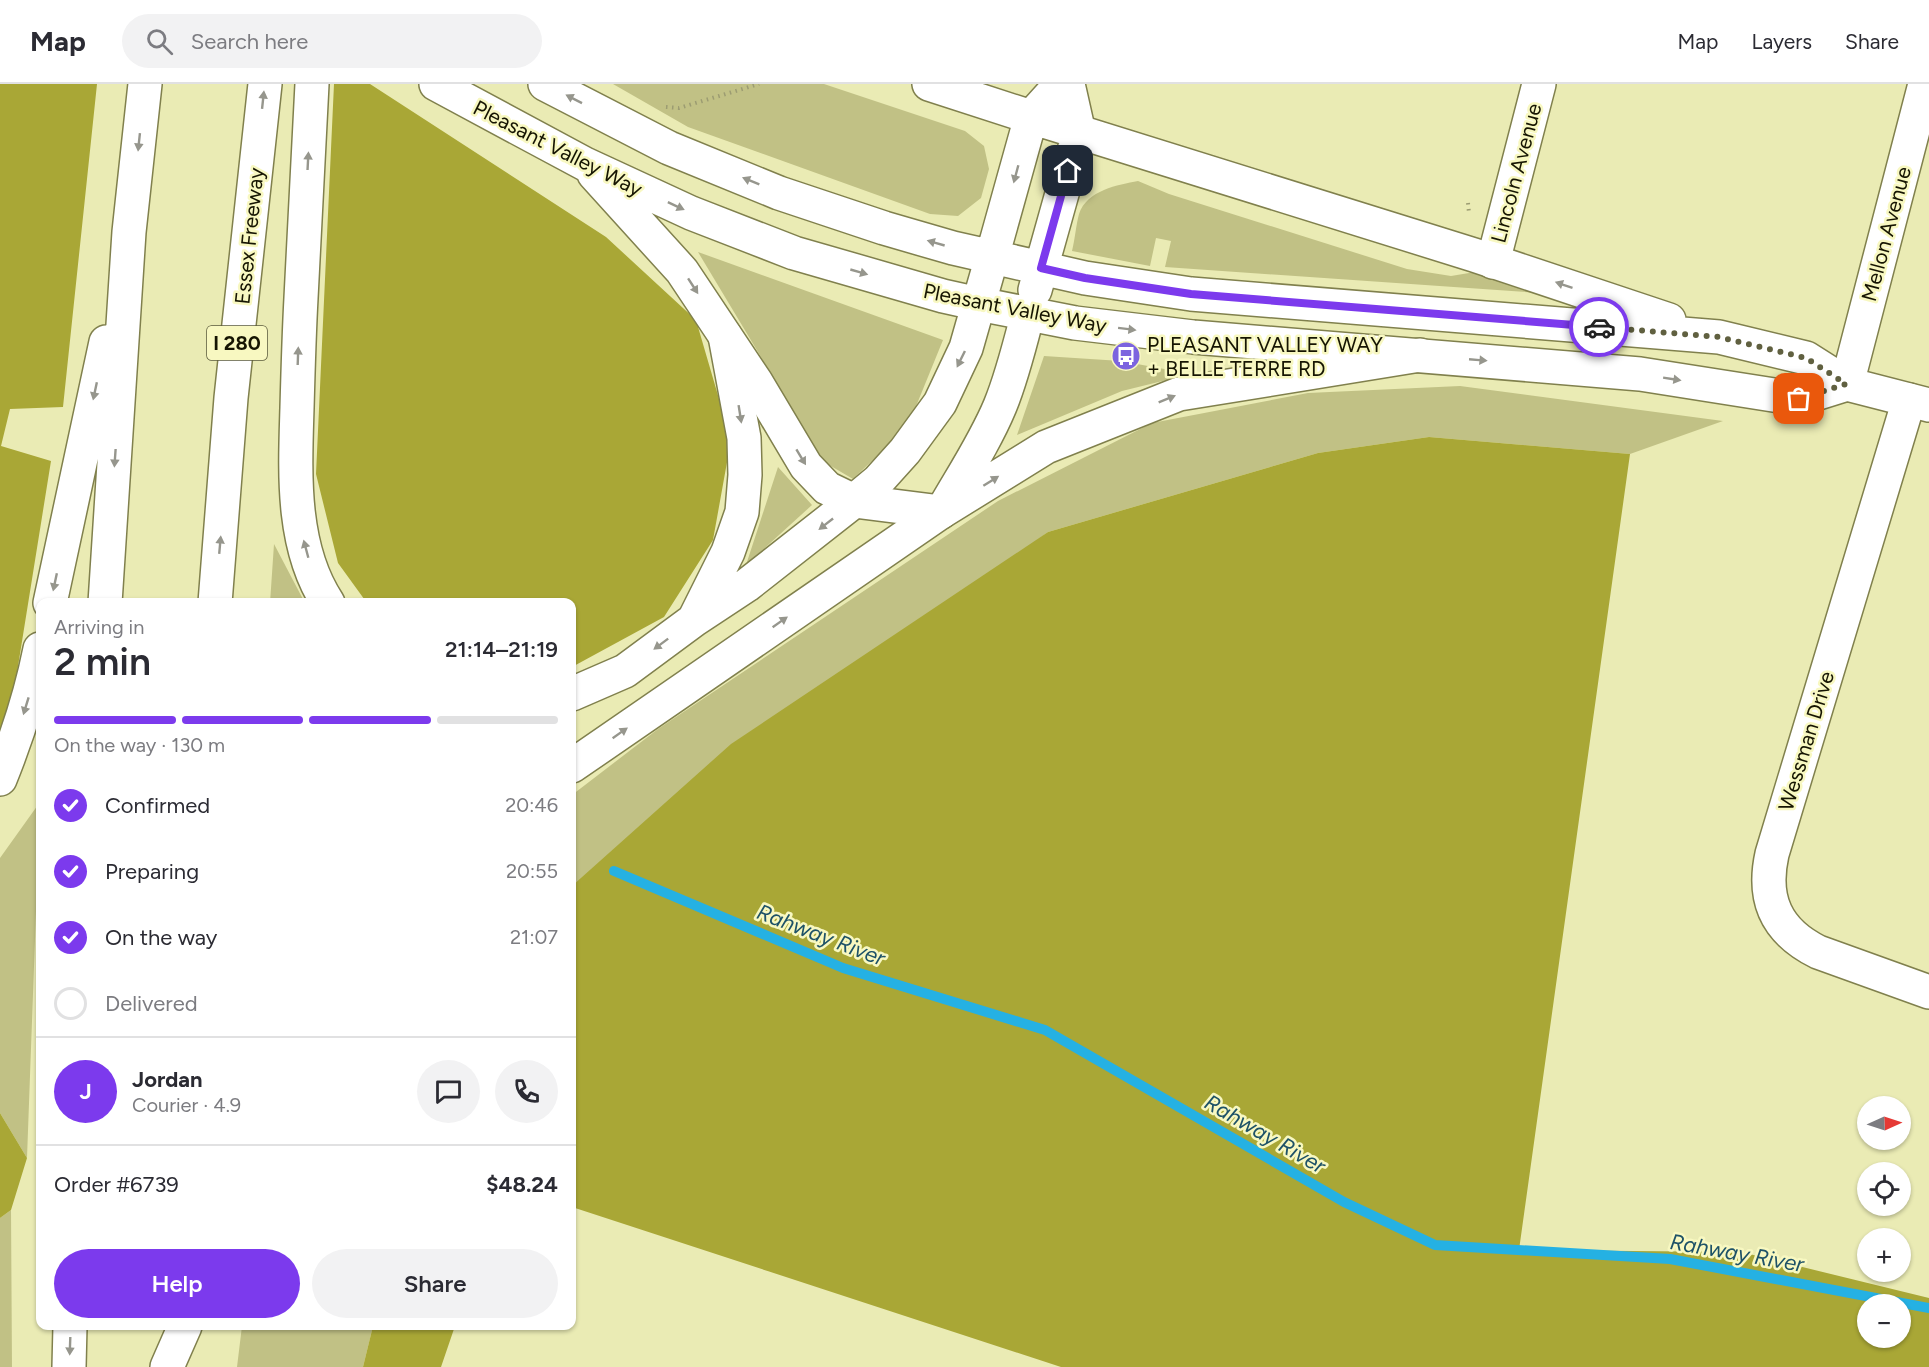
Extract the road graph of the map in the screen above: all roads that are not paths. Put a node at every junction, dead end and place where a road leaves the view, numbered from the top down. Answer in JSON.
{"nodes":[{"id":1,"x":145,"y":84,"type":"edge"},
{"id":2,"x":265,"y":84,"type":"edge"},
{"id":3,"x":312,"y":84,"type":"edge"},
{"id":4,"x":436,"y":84,"type":"edge"},
{"id":5,"x":545,"y":84,"type":"edge"},
{"id":6,"x":929,"y":84,"type":"edge"},
{"id":7,"x":1061,"y":84,"type":"edge"},
{"id":8,"x":1068,"y":84,"type":"edge"},
{"id":9,"x":1539,"y":84,"type":"edge"},
{"id":10,"x":1925,"y":84,"type":"edge"},
{"id":11,"x":1031,"y":117,"type":"junction"},
{"id":12,"x":1079,"y":133,"type":"junction"},
{"id":13,"x":585,"y":164,"type":"junction"},
{"id":14,"x":129,"y":232,"type":"junction"},
{"id":15,"x":992,"y":257,"type":"junction"},
{"id":16,"x":1493,"y":262,"type":"junction"},
{"id":17,"x":1041,"y":268,"type":"junction"},
{"id":18,"x":979,"y":304,"type":"junction"},
{"id":19,"x":1028,"y":313,"type":"junction"},
{"id":20,"x":725,"y":336,"type":"junction"},
{"id":21,"x":1719,"y":337,"type":"junction"},
{"id":22,"x":1420,"y":355,"type":"junction"},
{"id":23,"x":1846,"y":384,"type":"junction"},
{"id":24,"x":1919,"y":402,"type":"edge"},
{"id":25,"x":854,"y":501,"type":"junction"},
{"id":26,"x":941,"y":512,"type":"junction"},
{"id":27,"x":51,"y":598,"type":"edge"},
{"id":28,"x":105,"y":598,"type":"edge"},
{"id":29,"x":215,"y":598,"type":"edge"},
{"id":30,"x":325,"y":598,"type":"edge"},
{"id":31,"x":694,"y":620,"type":"junction"},
{"id":32,"x":36,"y":665,"type":"edge"},
{"id":33,"x":576,"y":692,"type":"edge"},
{"id":34,"x":576,"y":763,"type":"edge"},
{"id":35,"x":0,"y":779,"type":"edge"},
{"id":36,"x":1929,"y":992,"type":"edge"},
{"id":37,"x":70,"y":1330,"type":"edge"},
{"id":38,"x":162,"y":1330,"type":"edge"},
{"id":39,"x":183,"y":1330,"type":"edge"},
{"id":40,"x":69,"y":1367,"type":"edge"},
{"id":41,"x":159,"y":1367,"type":"edge"},
{"id":42,"x":167,"y":1367,"type":"edge"}],
"edges":[{"from":1,"to":14,"type":"main road","one_way":true},
{"from":29,"to":2,"type":"main road","name":"Essex Freeway","number":"I 280","one_way":true},
{"from":30,"to":3,"type":"main road","one_way":true},
{"from":4,"to":13,"type":"main road","name":"Pleasant Valley Way"},
{"from":15,"to":5,"type":"main road","name":"Pleasant Valley Way","one_way":true},
{"from":6,"to":11,"type":"main road"},
{"from":7,"to":11,"type":"main road"},
{"from":8,"to":12,"type":"main road"},
{"from":9,"to":16,"type":"main road","name":"Lincoln Avenue"},
{"from":10,"to":23,"type":"main road","name":"Mellon Avenue"},
{"from":11,"to":12,"type":"main road"},
{"from":11,"to":15,"type":"main road","one_way":true},
{"from":12,"to":16,"type":"main road"},
{"from":12,"to":17,"type":"main road"},
{"from":13,"to":18,"type":"main road","name":"Pleasant Valley Way","one_way":true},
{"from":13,"to":20,"type":"main road","one_way":true},
{"from":14,"to":27,"type":"main road","one_way":true},
{"from":14,"to":28,"type":"main road","one_way":true},
{"from":15,"to":17,"type":"main road","name":"Pleasant Valley Way"},
{"from":15,"to":18,"type":"main road"},
{"from":21,"to":16,"type":"main road","one_way":true},
{"from":17,"to":19,"type":"main road"},
{"from":17,"to":21,"type":"main road","name":"Pleasant Valley Way"},
{"from":18,"to":19,"type":"main road","name":"Pleasant Valley Way"},
{"from":18,"to":25,"type":"main road","one_way":true},
{"from":19,"to":22,"type":"main road","name":"Pleasant Valley Way","one_way":true},
{"from":19,"to":26,"type":"main road"},
{"from":20,"to":25,"type":"main road","one_way":true},
{"from":20,"to":31,"type":"main road","one_way":true},
{"from":21,"to":23,"type":"main road","name":"Pleasant Valley Way"},
{"from":22,"to":23,"type":"main road","name":"Pleasant Valley Way","one_way":true},
{"from":26,"to":22,"type":"main road","one_way":true},
{"from":23,"to":24,"type":"main road","name":"Pleasant Valley Way"},
{"from":24,"to":36,"type":"main road","name":"Wessman Drive"},
{"from":25,"to":26,"type":"main road"},
{"from":25,"to":31,"type":"main road","one_way":true},
{"from":34,"to":26,"type":"main road","one_way":true},
{"from":31,"to":33,"type":"main road","one_way":true},
{"from":32,"to":35,"type":"main road","one_way":true},
{"from":37,"to":40,"type":"main road","one_way":true},
{"from":38,"to":41,"type":"main road"},
{"from":39,"to":42,"type":"main road"}]}
